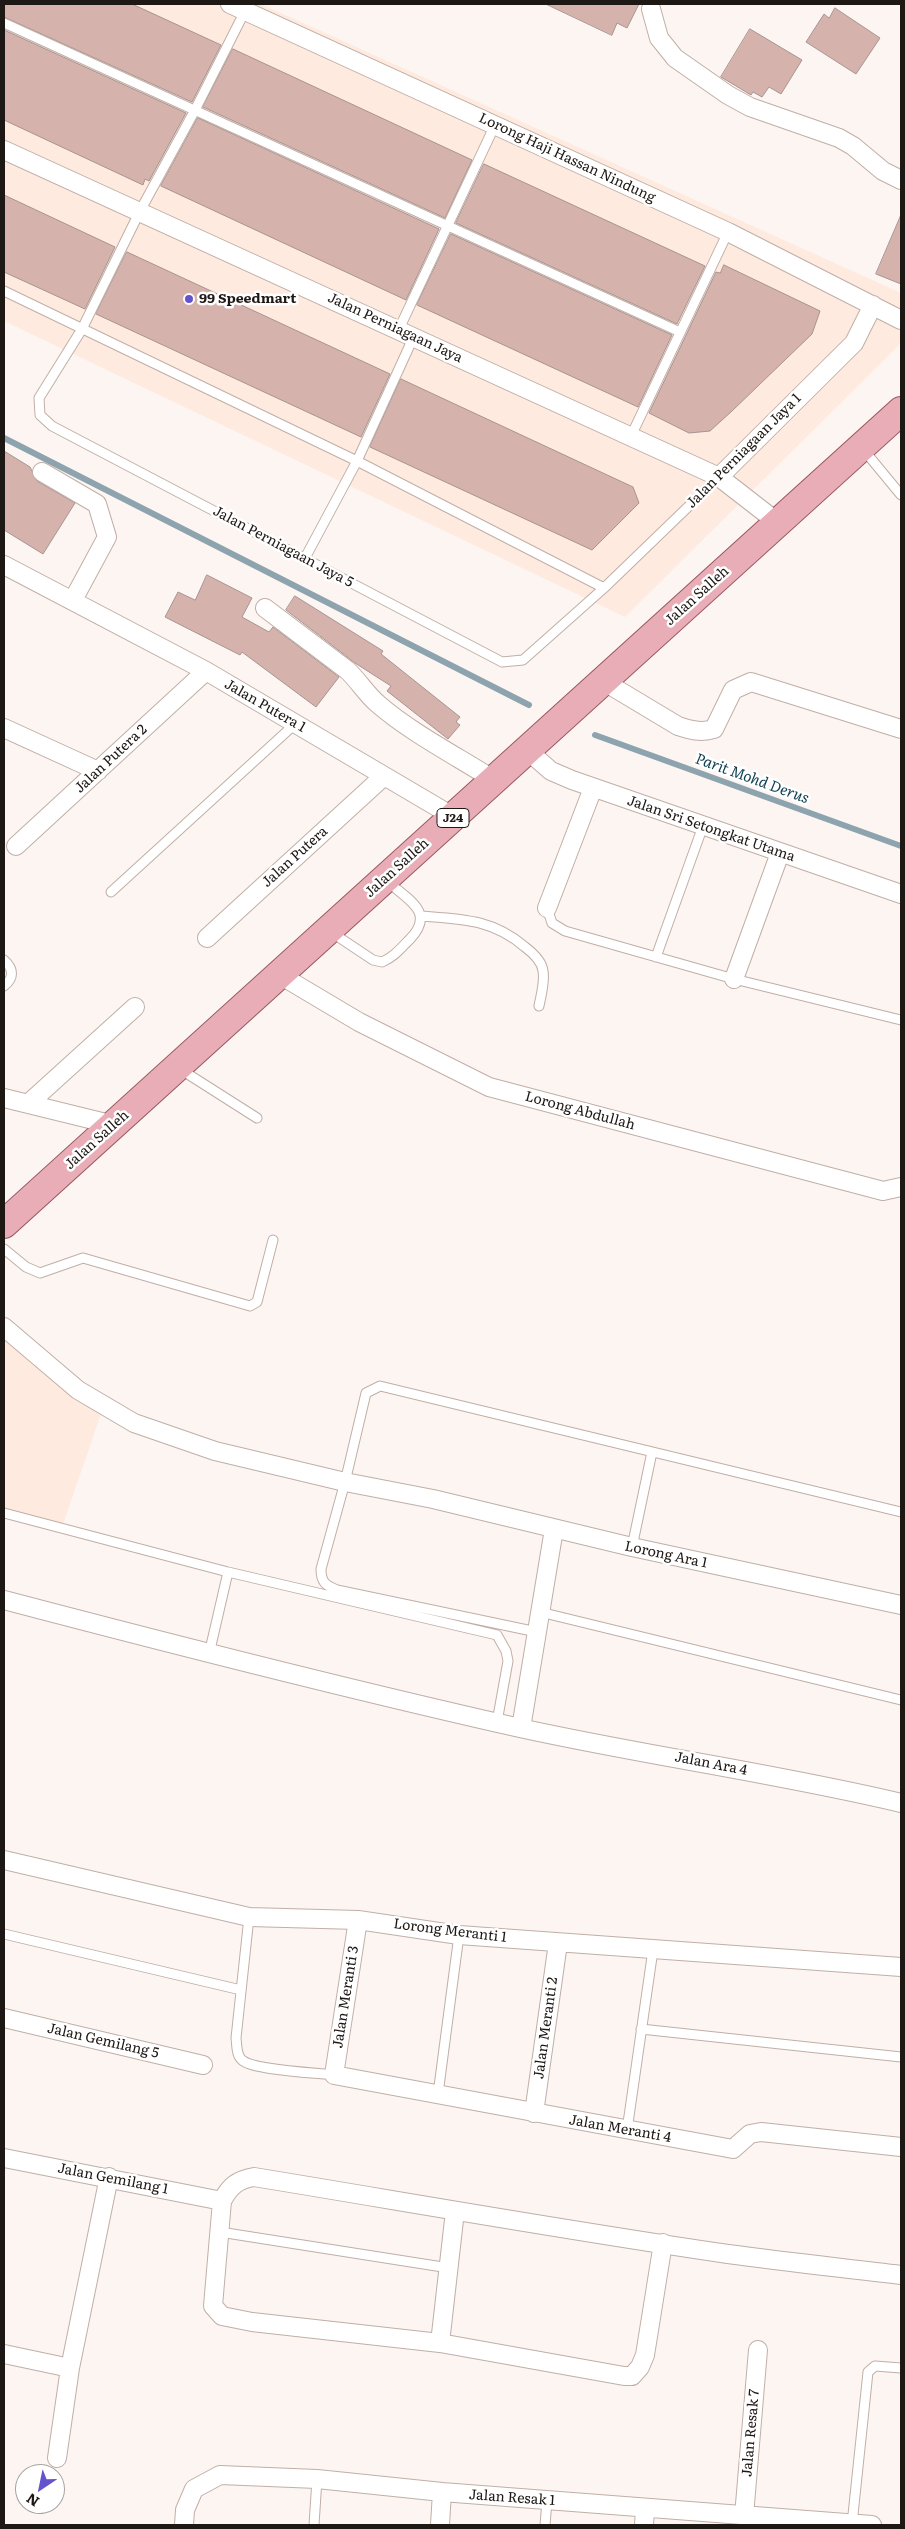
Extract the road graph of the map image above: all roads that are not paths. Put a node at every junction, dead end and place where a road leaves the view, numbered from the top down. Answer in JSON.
{"nodes":[{"id":1,"x":237,"y":7,"type":"edge"},
{"id":2,"x":651,"y":9,"type":"dead end"},
{"id":3,"x":4,"y":23,"type":"edge"},
{"id":4,"x":195,"y":110,"type":"junction"},
{"id":5,"x":495,"y":125,"type":"junction"},
{"id":6,"x":4,"y":150,"type":"edge"},
{"id":7,"x":901,"y":180,"type":"edge"},
{"id":8,"x":140,"y":211,"type":"junction"},
{"id":9,"x":449,"y":226,"type":"junction"},
{"id":10,"x":728,"y":232,"type":"junction"},
{"id":11,"x":4,"y":291,"type":"edge"},
{"id":12,"x":873,"y":306,"type":"junction"},
{"id":13,"x":901,"y":320,"type":"edge"},
{"id":14,"x":82,"y":329,"type":"junction"},
{"id":15,"x":680,"y":332,"type":"junction"},
{"id":16,"x":407,"y":333,"type":"junction"},
{"id":17,"x":901,"y":412,"type":"edge"},
{"id":18,"x":631,"y":436,"type":"junction"},
{"id":19,"x":862,"y":447,"type":"junction"},
{"id":20,"x":357,"y":461,"type":"junction"},
{"id":21,"x":42,"y":472,"type":"dead end"},
{"id":22,"x":719,"y":476,"type":"junction"},
{"id":23,"x":901,"y":496,"type":"edge"},
{"id":24,"x":777,"y":522,"type":"junction"},
{"id":25,"x":305,"y":558,"type":"junction"},
{"id":26,"x":4,"y":565,"type":"edge"},
{"id":27,"x":604,"y":588,"type":"junction"},
{"id":28,"x":73,"y":600,"type":"junction"},
{"id":29,"x":265,"y":608,"type":"dead end"},
{"id":30,"x":206,"y":671,"type":"junction"},
{"id":31,"x":603,"y":681,"type":"junction"},
{"id":32,"x":295,"y":724,"type":"junction"},
{"id":33,"x":4,"y":728,"type":"edge"},
{"id":34,"x":901,"y":729,"type":"edge"},
{"id":35,"x":527,"y":750,"type":"junction"},
{"id":36,"x":98,"y":771,"type":"junction"},
{"id":37,"x":384,"y":776,"type":"junction"},
{"id":38,"x":494,"y":780,"type":"junction"},
{"id":39,"x":593,"y":788,"type":"junction"},
{"id":40,"x":454,"y":817,"type":"junction"},
{"id":41,"x":702,"y":826,"type":"junction"},
{"id":42,"x":16,"y":846,"type":"dead end"},
{"id":43,"x":780,"y":853,"type":"junction"},
{"id":44,"x":385,"y":879,"type":"junction"},
{"id":45,"x":112,"y":892,"type":"dead end"},
{"id":46,"x":901,"y":894,"type":"edge"},
{"id":47,"x":548,"y":908,"type":"joint"},
{"id":48,"x":421,"y":916,"type":"junction"},
{"id":49,"x":329,"y":930,"type":"junction"},
{"id":50,"x":206,"y":938,"type":"dead end"},
{"id":51,"x":656,"y":957,"type":"junction"},
{"id":52,"x":4,"y":960,"type":"edge"},
{"id":53,"x":280,"y":975,"type":"junction"},
{"id":54,"x":734,"y":979,"type":"junction"},
{"id":55,"x":4,"y":986,"type":"edge"},
{"id":56,"x":539,"y":1006,"type":"dead end"},
{"id":57,"x":135,"y":1007,"type":"dead end"},
{"id":58,"x":901,"y":1020,"type":"edge"},
{"id":59,"x":177,"y":1068,"type":"junction"},
{"id":60,"x":4,"y":1098,"type":"edge"},
{"id":61,"x":28,"y":1104,"type":"junction"},
{"id":62,"x":257,"y":1118,"type":"dead end"},
{"id":63,"x":114,"y":1125,"type":"junction"},
{"id":64,"x":901,"y":1187,"type":"edge"},
{"id":65,"x":4,"y":1224,"type":"edge"},
{"id":66,"x":273,"y":1240,"type":"dead end"},
{"id":67,"x":4,"y":1248,"type":"edge"},
{"id":68,"x":4,"y":1327,"type":"edge"},
{"id":69,"x":652,"y":1452,"type":"junction"},
{"id":70,"x":346,"y":1482,"type":"junction"},
{"id":71,"x":901,"y":1512,"type":"edge"},
{"id":72,"x":4,"y":1513,"type":"edge"},
{"id":73,"x":554,"y":1529,"type":"junction"},
{"id":74,"x":632,"y":1548,"type":"junction"},
{"id":75,"x":228,"y":1572,"type":"junction"},
{"id":76,"x":4,"y":1600,"type":"edge"},
{"id":77,"x":901,"y":1605,"type":"edge"},
{"id":78,"x":540,"y":1612,"type":"junction"},
{"id":79,"x":537,"y":1632,"type":"junction"},
{"id":80,"x":209,"y":1654,"type":"junction"},
{"id":81,"x":901,"y":1700,"type":"edge"},
{"id":82,"x":498,"y":1722,"type":"junction"},
{"id":83,"x":521,"y":1728,"type":"junction"},
{"id":84,"x":901,"y":1803,"type":"edge"},
{"id":85,"x":4,"y":1860,"type":"edge"},
{"id":86,"x":249,"y":1917,"type":"junction"},
{"id":87,"x":358,"y":1920,"type":"junction"},
{"id":88,"x":4,"y":1934,"type":"edge"},
{"id":89,"x":459,"y":1935,"type":"junction"},
{"id":90,"x":558,"y":1943,"type":"junction"},
{"id":91,"x":653,"y":1950,"type":"junction"},
{"id":92,"x":901,"y":1967,"type":"edge"},
{"id":93,"x":241,"y":1990,"type":"junction"},
{"id":94,"x":4,"y":2018,"type":"edge"},
{"id":95,"x":642,"y":2029,"type":"junction"},
{"id":96,"x":901,"y":2057,"type":"edge"},
{"id":97,"x":203,"y":2065,"type":"dead end"},
{"id":98,"x":334,"y":2075,"type":"junction"},
{"id":99,"x":438,"y":2094,"type":"junction"},
{"id":100,"x":534,"y":2113,"type":"junction"},
{"id":101,"x":627,"y":2131,"type":"junction"},
{"id":102,"x":901,"y":2147,"type":"edge"},
{"id":103,"x":4,"y":2158,"type":"edge"},
{"id":104,"x":109,"y":2177,"type":"junction"},
{"id":105,"x":222,"y":2201,"type":"junction"},
{"id":106,"x":455,"y":2211,"type":"junction"},
{"id":107,"x":220,"y":2232,"type":"junction"},
{"id":108,"x":663,"y":2243,"type":"junction"},
{"id":109,"x":449,"y":2268,"type":"junction"},
{"id":110,"x":901,"y":2275,"type":"edge"},
{"id":111,"x":440,"y":2343,"type":"junction"},
{"id":112,"x":758,"y":2350,"type":"dead end"},
{"id":113,"x":4,"y":2354,"type":"edge"},
{"id":114,"x":70,"y":2368,"type":"junction"},
{"id":115,"x":901,"y":2368,"type":"edge"},
{"id":116,"x":57,"y":2458,"type":"dead end"},
{"id":117,"x":318,"y":2479,"type":"junction"},
{"id":118,"x":442,"y":2492,"type":"junction"},
{"id":119,"x":547,"y":2501,"type":"junction"},
{"id":120,"x":644,"y":2516,"type":"edge"},
{"id":121,"x":743,"y":2520,"type":"edge"},
{"id":122,"x":843,"y":2524,"type":"edge"},
{"id":123,"x":184,"y":2525,"type":"edge"},
{"id":124,"x":314,"y":2525,"type":"edge"},
{"id":125,"x":440,"y":2525,"type":"edge"},
{"id":126,"x":545,"y":2525,"type":"edge"},
{"id":127,"x":872,"y":2525,"type":"edge"}],
"edges":[{"from":1,"to":4,"type":"lane","name":"Jalan Perniagaan Jaya 5"},
{"from":1,"to":5,"type":"street","name":"Lorong Haji Hassan Nindung"},
{"from":2,"to":7,"type":"street"},
{"from":3,"to":4,"type":"lane"},
{"from":4,"to":8,"type":"lane","name":"Jalan Perniagaan Jaya 5"},
{"from":4,"to":9,"type":"lane"},
{"from":5,"to":9,"type":"lane"},
{"from":5,"to":10,"type":"street","name":"Lorong Haji Hassan Nindung"},
{"from":6,"to":8,"type":"street","name":"Jalan Perniagaan Jaya"},
{"from":8,"to":14,"type":"lane","name":"Jalan Perniagaan Jaya 5"},
{"from":8,"to":16,"type":"street","name":"Jalan Perniagaan Jaya"},
{"from":9,"to":15,"type":"lane"},
{"from":9,"to":16,"type":"lane"},
{"from":10,"to":12,"type":"street","name":"Lorong Haji Hassan Nindung"},
{"from":10,"to":15,"type":"lane"},
{"from":11,"to":14,"type":"lane"},
{"from":12,"to":13,"type":"street","name":"Lorong Haji Hassan Nindung"},
{"from":12,"to":22,"type":"street","name":"Jalan Perniagaan Jaya 1"},
{"from":14,"to":20,"type":"lane"},
{"from":14,"to":25,"type":"lane","name":"Jalan Perniagaan Jaya 5"},
{"from":15,"to":18,"type":"lane"},
{"from":16,"to":18,"type":"street","name":"Jalan Perniagaan Jaya"},
{"from":16,"to":20,"type":"lane"},
{"from":17,"to":19,"type":"main road","name":"Jalan Salleh","number":"J24"},
{"from":18,"to":22,"type":"street","name":"Jalan Perniagaan Jaya"},
{"from":19,"to":23,"type":"lane"},
{"from":19,"to":24,"type":"main road","name":"Jalan Salleh","number":"J24"},
{"from":20,"to":25,"type":"lane"},
{"from":20,"to":27,"type":"lane"},
{"from":21,"to":28,"type":"street"},
{"from":22,"to":24,"type":"street","name":"Jalan Perniagaan Jaya"},
{"from":22,"to":27,"type":"lane","name":"Jalan Perniagaan Jaya 1"},
{"from":24,"to":31,"type":"main road","name":"Jalan Salleh","number":"J24"},
{"from":25,"to":27,"type":"lane","name":"Jalan Perniagaan Jaya 5"},
{"from":26,"to":28,"type":"street","name":"Jalan Putera 1"},
{"from":28,"to":30,"type":"street","name":"Jalan Putera 1"},
{"from":29,"to":38,"type":"street"},
{"from":30,"to":32,"type":"street","name":"Jalan Putera 1"},
{"from":30,"to":36,"type":"street","name":"Jalan Putera 2"},
{"from":31,"to":34,"type":"street"},
{"from":31,"to":35,"type":"main road","name":"Jalan Salleh","number":"J24"},
{"from":32,"to":37,"type":"street","name":"Jalan Putera 1"},
{"from":32,"to":45,"type":"lane"},
{"from":33,"to":36,"type":"street"},
{"from":35,"to":38,"type":"main road","name":"Jalan Salleh","number":"J24"},
{"from":35,"to":39,"type":"street","name":"Jalan Sri Setongkat Utama"},
{"from":36,"to":42,"type":"street","name":"Jalan Putera 2"},
{"from":37,"to":40,"type":"street","name":"Jalan Putera 1"},
{"from":37,"to":50,"type":"street","name":"Jalan Putera"},
{"from":38,"to":40,"type":"main road","name":"Jalan Salleh","number":"J24"},
{"from":39,"to":41,"type":"street","name":"Jalan Sri Setongkat Utama"},
{"from":39,"to":47,"type":"street"},
{"from":40,"to":44,"type":"main road","name":"Jalan Salleh","number":"J24"},
{"from":41,"to":43,"type":"street","name":"Jalan Sri Setongkat Utama"},
{"from":41,"to":51,"type":"lane"},
{"from":43,"to":46,"type":"street","name":"Jalan Sri Setongkat Utama"},
{"from":43,"to":54,"type":"street"},
{"from":44,"to":48,"type":"lane"},
{"from":44,"to":49,"type":"main road","name":"Jalan Salleh","number":"J24"},
{"from":47,"to":51,"type":"lane"},
{"from":48,"to":49,"type":"lane"},
{"from":48,"to":56,"type":"lane"},
{"from":49,"to":53,"type":"main road","name":"Jalan Salleh","number":"J24"},
{"from":51,"to":54,"type":"lane"},
{"from":52,"to":55,"type":"lane"},
{"from":53,"to":59,"type":"main road","name":"Jalan Salleh","number":"J24"},
{"from":53,"to":64,"type":"street","name":"Lorong Abdullah"},
{"from":54,"to":58,"type":"lane"},
{"from":57,"to":61,"type":"street"},
{"from":59,"to":62,"type":"lane"},
{"from":59,"to":63,"type":"main road","name":"Jalan Salleh","number":"J24"},
{"from":60,"to":61,"type":"street"},
{"from":61,"to":63,"type":"street"},
{"from":63,"to":65,"type":"main road","name":"Jalan Salleh","number":"J24"},
{"from":66,"to":67,"type":"lane"},
{"from":68,"to":70,"type":"street","name":"Lorong Ara 1"},
{"from":69,"to":70,"type":"lane"},
{"from":69,"to":71,"type":"lane"},
{"from":69,"to":74,"type":"lane"},
{"from":70,"to":73,"type":"street","name":"Lorong Ara 1"},
{"from":70,"to":79,"type":"lane"},
{"from":72,"to":75,"type":"lane"},
{"from":73,"to":74,"type":"street","name":"Lorong Ara 1"},
{"from":73,"to":78,"type":"street"},
{"from":74,"to":77,"type":"street","name":"Lorong Ara 1"},
{"from":75,"to":80,"type":"lane"},
{"from":75,"to":82,"type":"lane"},
{"from":76,"to":80,"type":"street","name":"Jalan Ara 4"},
{"from":78,"to":79,"type":"street"},
{"from":78,"to":81,"type":"lane"},
{"from":79,"to":83,"type":"street"},
{"from":80,"to":82,"type":"street","name":"Jalan Ara 4"},
{"from":82,"to":83,"type":"street","name":"Jalan Ara 4"},
{"from":83,"to":84,"type":"street","name":"Jalan Ara 4"},
{"from":85,"to":86,"type":"street","name":"Lorong Meranti 1"},
{"from":86,"to":87,"type":"street","name":"Lorong Meranti 1"},
{"from":86,"to":93,"type":"lane"},
{"from":87,"to":89,"type":"street","name":"Lorong Meranti 1"},
{"from":87,"to":98,"type":"street","name":"Jalan Meranti 3"},
{"from":88,"to":93,"type":"lane"},
{"from":89,"to":90,"type":"street","name":"Lorong Meranti 1"},
{"from":89,"to":99,"type":"lane"},
{"from":90,"to":91,"type":"street","name":"Lorong Meranti 1"},
{"from":90,"to":100,"type":"street","name":"Jalan Meranti 2"},
{"from":91,"to":92,"type":"street","name":"Lorong Meranti 1"},
{"from":91,"to":95,"type":"lane"},
{"from":93,"to":98,"type":"lane"},
{"from":94,"to":97,"type":"street","name":"Jalan Gemilang 5"},
{"from":95,"to":96,"type":"lane"},
{"from":95,"to":101,"type":"lane"},
{"from":98,"to":99,"type":"street","name":"Jalan Meranti 4"},
{"from":99,"to":100,"type":"street","name":"Jalan Meranti 4"},
{"from":100,"to":101,"type":"street","name":"Jalan Meranti 4"},
{"from":101,"to":102,"type":"street","name":"Jalan Meranti 4"},
{"from":103,"to":104,"type":"street","name":"Jalan Gemilang 1"},
{"from":104,"to":105,"type":"street","name":"Jalan Gemilang 1"},
{"from":104,"to":114,"type":"street"},
{"from":105,"to":106,"type":"street"},
{"from":105,"to":107,"type":"street"},
{"from":106,"to":108,"type":"street"},
{"from":106,"to":109,"type":"street"},
{"from":107,"to":109,"type":"lane"},
{"from":107,"to":111,"type":"street"},
{"from":108,"to":110,"type":"street"},
{"from":108,"to":111,"type":"street"},
{"from":109,"to":111,"type":"street"},
{"from":112,"to":121,"type":"street","name":"Jalan Resak 7"},
{"from":113,"to":114,"type":"street"},
{"from":114,"to":116,"type":"street"},
{"from":115,"to":122,"type":"lane"},
{"from":117,"to":118,"type":"street","name":"Jalan Resak 1"},
{"from":117,"to":123,"type":"street","name":"Jalan Resak 1"},
{"from":117,"to":124,"type":"lane"},
{"from":118,"to":119,"type":"street","name":"Jalan Resak 1"},
{"from":118,"to":125,"type":"street"},
{"from":119,"to":120,"type":"street","name":"Jalan Resak 1"},
{"from":119,"to":126,"type":"lane"},
{"from":120,"to":121,"type":"street","name":"Jalan Resak 1"},
{"from":121,"to":122,"type":"street","name":"Jalan Resak 1"},
{"from":122,"to":127,"type":"street","name":"Jalan Resak 1"}]}
